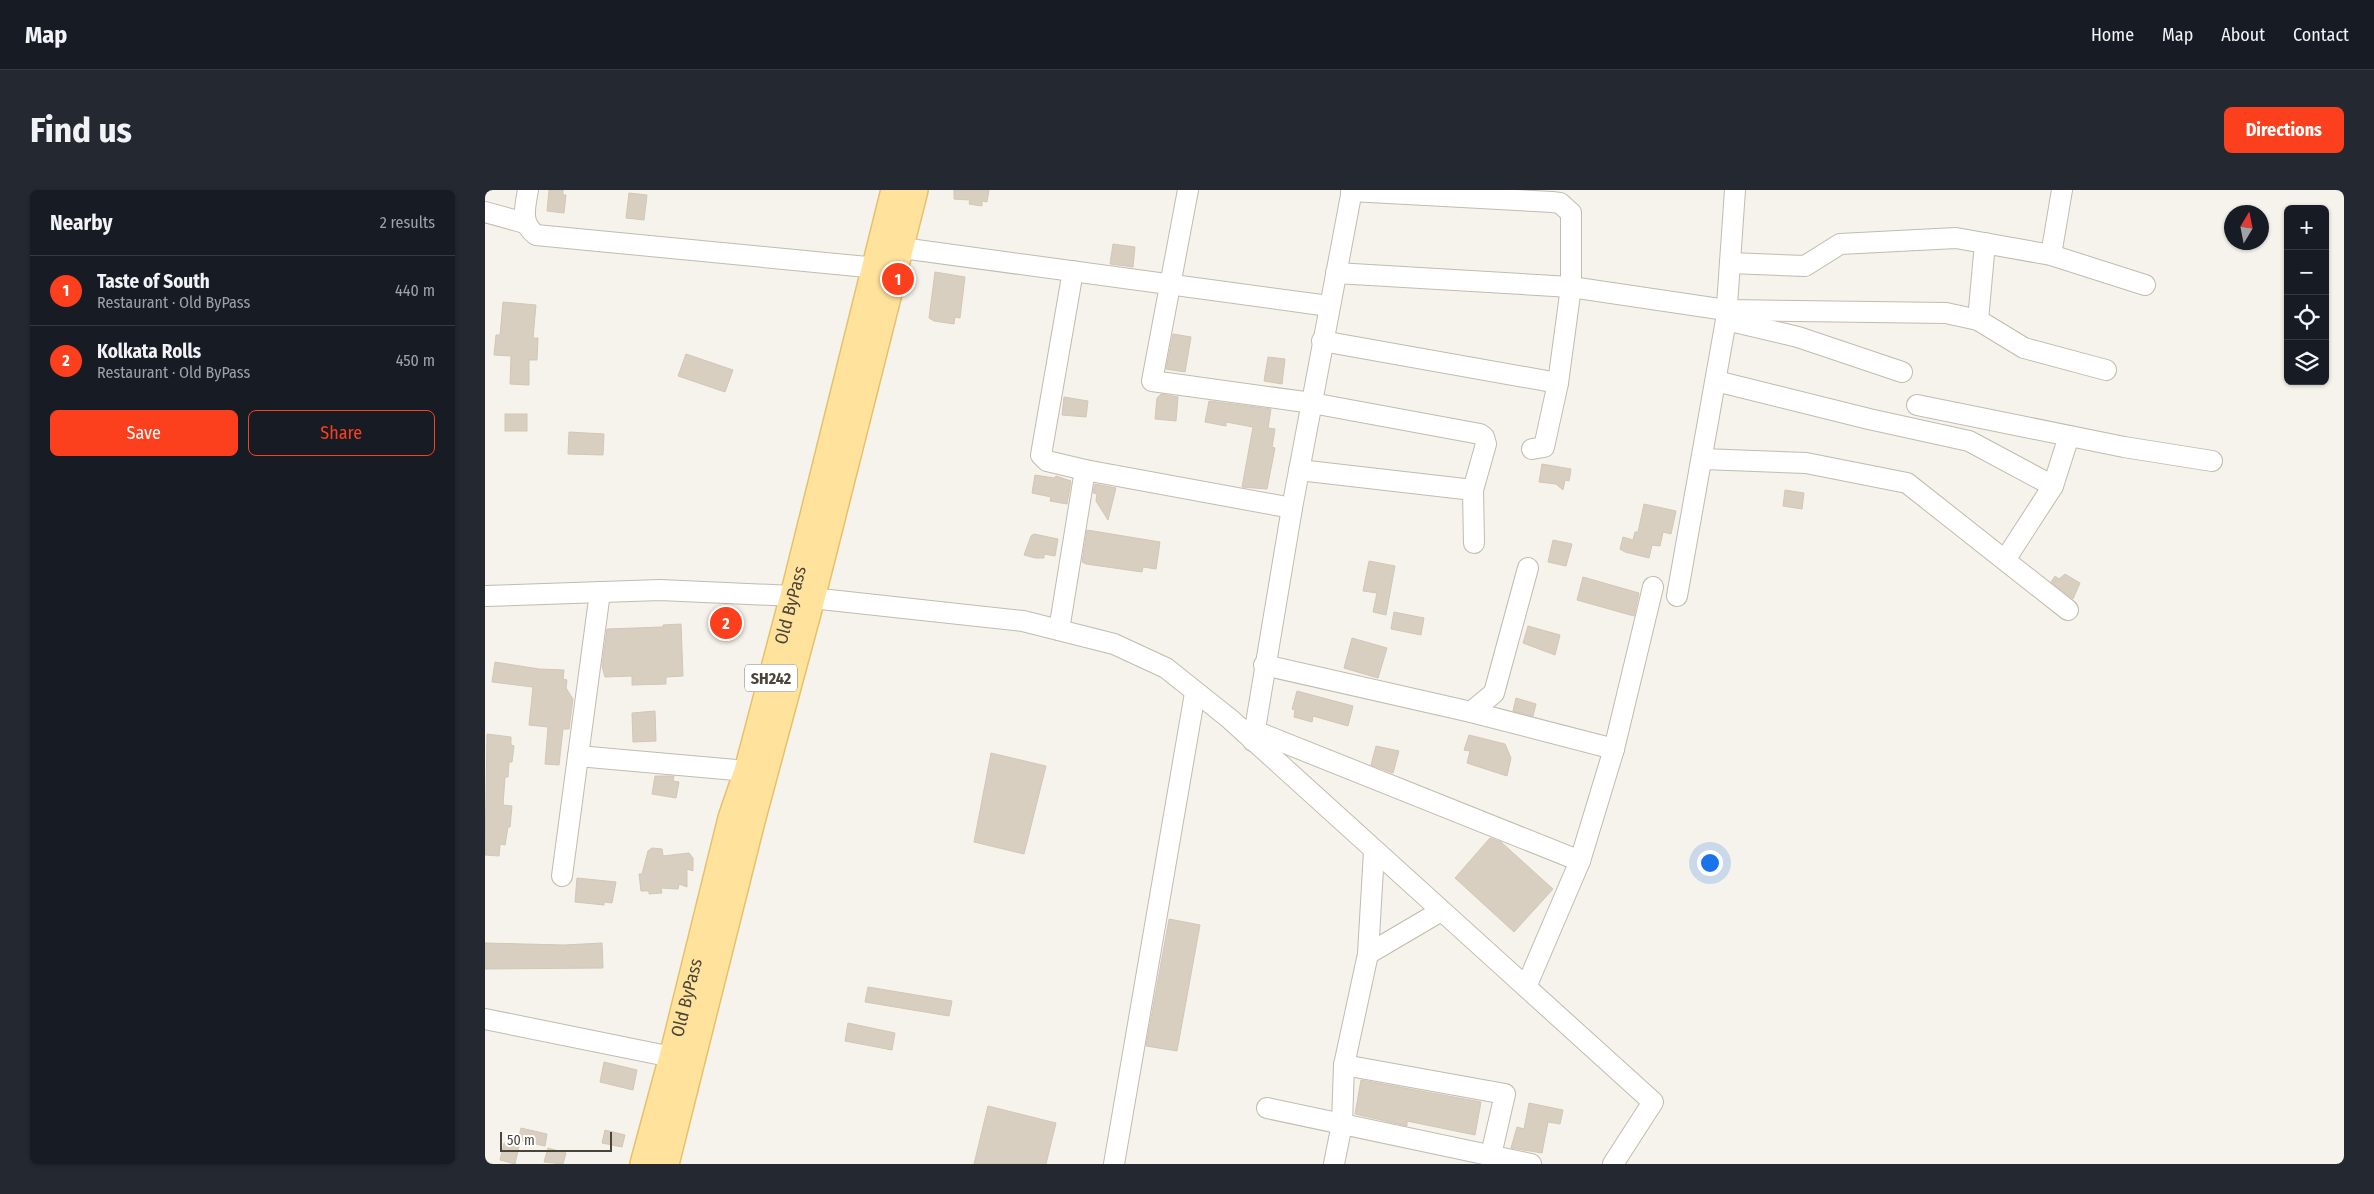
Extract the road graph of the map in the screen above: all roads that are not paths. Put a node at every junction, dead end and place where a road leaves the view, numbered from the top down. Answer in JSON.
{"nodes":[{"id":1,"x":528,"y":190,"type":"edge"},
{"id":2,"x":894,"y":190,"type":"edge"},
{"id":3,"x":915,"y":190,"type":"edge"},
{"id":4,"x":1188,"y":190,"type":"edge"},
{"id":5,"x":1351,"y":190,"type":"edge"},
{"id":6,"x":1735,"y":190,"type":"edge"},
{"id":7,"x":2062,"y":190,"type":"edge"},
{"id":8,"x":485,"y":212,"type":"edge"},
{"id":9,"x":525,"y":223,"type":"junction"},
{"id":10,"x":1985,"y":243,"type":"junction"},
{"id":11,"x":2051,"y":255,"type":"junction"},
{"id":12,"x":888,"y":257,"type":"junction"},
{"id":13,"x":1730,"y":263,"type":"junction"},
{"id":14,"x":1073,"y":271,"type":"junction"},
{"id":15,"x":1336,"y":273,"type":"junction"},
{"id":16,"x":1169,"y":283,"type":"junction"},
{"id":17,"x":2145,"y":285,"type":"dead end"},
{"id":18,"x":1571,"y":287,"type":"junction"},
{"id":19,"x":1329,"y":306,"type":"junction"},
{"id":20,"x":1726,"y":315,"type":"junction"},
{"id":21,"x":1978,"y":320,"type":"junction"},
{"id":22,"x":1322,"y":341,"type":"junction"},
{"id":23,"x":2106,"y":370,"type":"dead end"},
{"id":24,"x":1902,"y":372,"type":"dead end"},
{"id":25,"x":1716,"y":381,"type":"junction"},
{"id":26,"x":1558,"y":383,"type":"junction"},
{"id":27,"x":1312,"y":402,"type":"junction"},
{"id":28,"x":1917,"y":405,"type":"dead end"},
{"id":29,"x":2069,"y":436,"type":"junction"},
{"id":30,"x":1532,"y":449,"type":"dead end"},
{"id":31,"x":1703,"y":459,"type":"junction"},
{"id":32,"x":2212,"y":461,"type":"dead end"},
{"id":33,"x":1085,"y":470,"type":"junction"},
{"id":34,"x":1299,"y":470,"type":"junction"},
{"id":35,"x":2053,"y":486,"type":"junction"},
{"id":36,"x":1473,"y":490,"type":"junction"},
{"id":37,"x":1292,"y":508,"type":"junction"},
{"id":38,"x":1475,"y":543,"type":"dead end"},
{"id":39,"x":2005,"y":560,"type":"junction"},
{"id":40,"x":1529,"y":568,"type":"dead end"},
{"id":41,"x":1653,"y":587,"type":"dead end"},
{"id":42,"x":600,"y":592,"type":"junction"},
{"id":43,"x":1677,"y":596,"type":"dead end"},
{"id":44,"x":803,"y":597,"type":"junction"},
{"id":45,"x":485,"y":600,"type":"edge"},
{"id":46,"x":2068,"y":610,"type":"dead end"},
{"id":47,"x":1059,"y":630,"type":"junction"},
{"id":48,"x":1264,"y":665,"type":"junction"},
{"id":49,"x":1195,"y":694,"type":"junction"},
{"id":50,"x":1471,"y":712,"type":"junction"},
{"id":51,"x":1254,"y":736,"type":"junction"},
{"id":52,"x":1614,"y":749,"type":"junction"},
{"id":53,"x":578,"y":756,"type":"junction"},
{"id":54,"x":747,"y":770,"type":"junction"},
{"id":55,"x":741,"y":820,"type":"junction"},
{"id":56,"x":1374,"y":851,"type":"junction"},
{"id":57,"x":1580,"y":861,"type":"junction"},
{"id":58,"x":562,"y":876,"type":"dead end"},
{"id":59,"x":1441,"y":912,"type":"junction"},
{"id":60,"x":1368,"y":954,"type":"junction"},
{"id":61,"x":1525,"y":987,"type":"junction"},
{"id":62,"x":485,"y":1018,"type":"edge"},
{"id":63,"x":672,"y":1057,"type":"junction"},
{"id":64,"x":1343,"y":1065,"type":"junction"},
{"id":65,"x":1267,"y":1108,"type":"dead end"},
{"id":66,"x":1342,"y":1124,"type":"junction"},
{"id":67,"x":1445,"y":1155,"type":"edge"},
{"id":68,"x":1491,"y":1155,"type":"junction"},
{"id":69,"x":643,"y":1164,"type":"edge"},
{"id":70,"x":666,"y":1164,"type":"edge"},
{"id":71,"x":1114,"y":1164,"type":"edge"},
{"id":72,"x":1335,"y":1164,"type":"edge"},
{"id":73,"x":1531,"y":1164,"type":"edge"},
{"id":74,"x":1613,"y":1164,"type":"edge"}],
"edges":[{"from":1,"to":9,"type":"street"},
{"from":2,"to":12,"type":"main road","name":"Old ByPass","number":"SH242"},
{"from":3,"to":12,"type":"main road"},
{"from":4,"to":16,"type":"street"},
{"from":5,"to":15,"type":"street"},
{"from":5,"to":18,"type":"street"},
{"from":6,"to":13,"type":"street"},
{"from":7,"to":11,"type":"street"},
{"from":8,"to":9,"type":"street"},
{"from":9,"to":12,"type":"street"},
{"from":10,"to":11,"type":"street"},
{"from":10,"to":13,"type":"street"},
{"from":10,"to":21,"type":"street"},
{"from":11,"to":17,"type":"street"},
{"from":12,"to":14,"type":"street"},
{"from":12,"to":44,"type":"main road","name":"Old ByPass","number":"SH242"},
{"from":13,"to":20,"type":"street"},
{"from":14,"to":16,"type":"street"},
{"from":14,"to":33,"type":"street"},
{"from":15,"to":18,"type":"street"},
{"from":15,"to":19,"type":"street"},
{"from":16,"to":19,"type":"street"},
{"from":16,"to":27,"type":"street"},
{"from":18,"to":20,"type":"street"},
{"from":18,"to":26,"type":"street"},
{"from":19,"to":22,"type":"street"},
{"from":20,"to":21,"type":"street"},
{"from":20,"to":24,"type":"street"},
{"from":20,"to":25,"type":"street"},
{"from":21,"to":23,"type":"street"},
{"from":22,"to":26,"type":"street"},
{"from":22,"to":27,"type":"street"},
{"from":25,"to":31,"type":"street"},
{"from":25,"to":35,"type":"street"},
{"from":26,"to":30,"type":"street"},
{"from":27,"to":34,"type":"street"},
{"from":27,"to":36,"type":"street"},
{"from":28,"to":29,"type":"street"},
{"from":29,"to":32,"type":"street"},
{"from":29,"to":35,"type":"street"},
{"from":31,"to":39,"type":"street"},
{"from":31,"to":43,"type":"street"},
{"from":33,"to":37,"type":"street"},
{"from":33,"to":47,"type":"street"},
{"from":34,"to":36,"type":"street"},
{"from":34,"to":37,"type":"street"},
{"from":35,"to":39,"type":"street"},
{"from":36,"to":38,"type":"street"},
{"from":37,"to":48,"type":"street"},
{"from":39,"to":46,"type":"street"},
{"from":40,"to":50,"type":"street"},
{"from":41,"to":52,"type":"street"},
{"from":42,"to":44,"type":"street"},
{"from":42,"to":45,"type":"street"},
{"from":42,"to":53,"type":"street"},
{"from":44,"to":47,"type":"street"},
{"from":44,"to":54,"type":"main road","name":"Old ByPass","number":"SH242"},
{"from":44,"to":55,"type":"main road"},
{"from":47,"to":49,"type":"street"},
{"from":48,"to":50,"type":"street"},
{"from":48,"to":51,"type":"street"},
{"from":49,"to":51,"type":"street"},
{"from":49,"to":71,"type":"street"},
{"from":50,"to":52,"type":"street"},
{"from":51,"to":56,"type":"street"},
{"from":51,"to":57,"type":"street"},
{"from":52,"to":57,"type":"street"},
{"from":53,"to":54,"type":"street"},
{"from":53,"to":58,"type":"street"},
{"from":54,"to":55,"type":"main road","name":"Old ByPass","number":"SH242"},
{"from":55,"to":63,"type":"main road","name":"Old ByPass","number":"SH242"},
{"from":55,"to":70,"type":"main road"},
{"from":56,"to":59,"type":"street"},
{"from":56,"to":60,"type":"street"},
{"from":57,"to":61,"type":"street"},
{"from":59,"to":60,"type":"street"},
{"from":59,"to":61,"type":"street"},
{"from":60,"to":64,"type":"street"},
{"from":61,"to":74,"type":"street"},
{"from":62,"to":63,"type":"street"},
{"from":63,"to":69,"type":"main road","name":"Old ByPass","number":"SH242"},
{"from":64,"to":66,"type":"street"},
{"from":64,"to":68,"type":"street"},
{"from":65,"to":66,"type":"street"},
{"from":66,"to":67,"type":"street"},
{"from":66,"to":72,"type":"street"},
{"from":67,"to":68,"type":"street"},
{"from":68,"to":73,"type":"street"}]}
